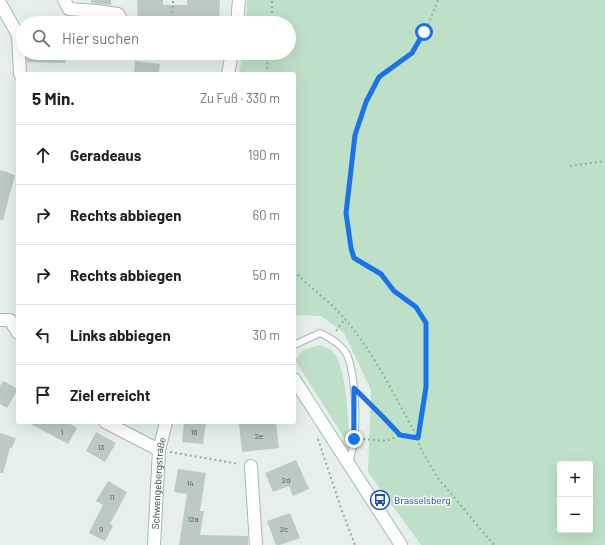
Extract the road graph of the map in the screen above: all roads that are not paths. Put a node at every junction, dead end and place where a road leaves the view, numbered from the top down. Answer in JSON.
{"nodes":[{"id":1,"x":64,"y":0,"type":"edge"},
{"id":2,"x":239,"y":0,"type":"edge"},
{"id":3,"x":1,"y":1,"type":"edge"},
{"id":4,"x":119,"y":16,"type":"edge"},
{"id":5,"x":238,"y":16,"type":"edge"},
{"id":6,"x":16,"y":32,"type":"edge"},
{"id":7,"x":19,"y":60,"type":"edge"},
{"id":8,"x":231,"y":60,"type":"edge"},
{"id":9,"x":20,"y":72,"type":"edge"},
{"id":10,"x":228,"y":72,"type":"edge"},
{"id":11,"x":0,"y":320,"type":"edge"},
{"id":12,"x":16,"y":330,"type":"edge"},
{"id":13,"x":296,"y":344,"type":"edge"},
{"id":14,"x":296,"y":382,"type":"edge"},
{"id":15,"x":109,"y":424,"type":"edge"},
{"id":16,"x":166,"y":424,"type":"edge"},
{"id":17,"x":159,"y":450,"type":"junction"},
{"id":18,"x":349,"y":465,"type":"junction"},
{"id":19,"x":251,"y":466,"type":"road end"},
{"id":20,"x":154,"y":545,"type":"edge"},
{"id":21,"x":256,"y":545,"type":"edge"},
{"id":22,"x":401,"y":545,"type":"edge"}],
"edges":[{"from":1,"to":4,"type":"street"},
{"from":2,"to":5,"type":"street"},
{"from":3,"to":6,"type":"street"},
{"from":7,"to":9,"type":"street"},
{"from":8,"to":10,"type":"street"},
{"from":11,"to":12,"type":"street"},
{"from":13,"to":18,"type":"lane"},
{"from":14,"to":18,"type":"street"},
{"from":15,"to":17,"type":"street"},
{"from":16,"to":17,"type":"street","name":"Schwengebergstraße"},
{"from":17,"to":20,"type":"street","name":"Schwengebergstraße"},
{"from":18,"to":22,"type":"street"},
{"from":19,"to":21,"type":"street"}]}
